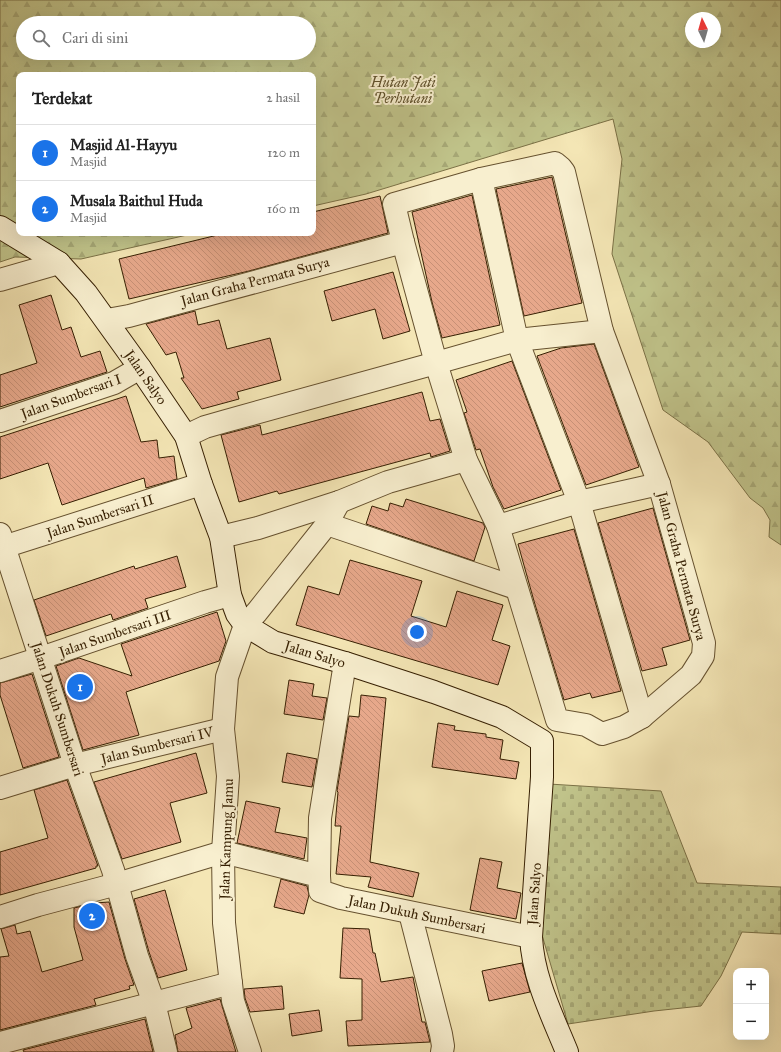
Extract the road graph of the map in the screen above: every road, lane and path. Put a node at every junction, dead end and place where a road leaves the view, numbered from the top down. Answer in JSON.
{"nodes":[{"id":1,"x":481,"y":179,"type":"junction"},
{"id":2,"x":0,"y":227,"type":"edge"},
{"id":3,"x":403,"y":242,"type":"junction"},
{"id":4,"x":59,"y":263,"type":"junction"},
{"id":5,"x":0,"y":280,"type":"edge"},
{"id":6,"x":107,"y":320,"type":"junction"},
{"id":7,"x":602,"y":331,"type":"junction"},
{"id":8,"x":517,"y":340,"type":"junction"},
{"id":9,"x":436,"y":363,"type":"junction"},
{"id":10,"x":140,"y":368,"type":"junction"},
{"id":11,"x":0,"y":421,"type":"edge"},
{"id":12,"x":196,"y":431,"type":"junction"},
{"id":13,"x":466,"y":460,"type":"junction"},
{"id":14,"x":201,"y":484,"type":"junction"},
{"id":15,"x":659,"y":484,"type":"junction"},
{"id":16,"x":339,"y":502,"type":"junction"},
{"id":17,"x":579,"y":502,"type":"junction"},
{"id":18,"x":328,"y":524,"type":"junction"},
{"id":19,"x":498,"y":526,"type":"junction"},
{"id":20,"x":221,"y":537,"type":"junction"},
{"id":21,"x":2,"y":543,"type":"edge"},
{"id":22,"x":516,"y":588,"type":"junction"},
{"id":23,"x":230,"y":595,"type":"junction"},
{"id":24,"x":244,"y":625,"type":"junction"},
{"id":25,"x":41,"y":658,"type":"junction"},
{"id":26,"x":345,"y":663,"type":"junction"},
{"id":27,"x":0,"y":671,"type":"edge"},
{"id":28,"x":642,"y":717,"type":"junction"},
{"id":29,"x":557,"y":720,"type":"junction"},
{"id":30,"x":223,"y":728,"type":"junction"},
{"id":31,"x":542,"y":741,"type":"junction"},
{"id":32,"x":76,"y":765,"type":"junction"},
{"id":33,"x":0,"y":788,"type":"edge"},
{"id":34,"x":223,"y":852,"type":"junction"},
{"id":35,"x":319,"y":876,"type":"junction"},
{"id":36,"x":117,"y":884,"type":"junction"},
{"id":37,"x":410,"y":913,"type":"junction"},
{"id":38,"x":0,"y":917,"type":"edge"},
{"id":39,"x":531,"y":937,"type":"junction"},
{"id":40,"x":231,"y":983,"type":"junction"},
{"id":41,"x":154,"y":1003,"type":"junction"},
{"id":42,"x":14,"y":1045,"type":"edge"},
{"id":43,"x":166,"y":1052,"type":"edge"},
{"id":44,"x":250,"y":1052,"type":"edge"},
{"id":45,"x":442,"y":1052,"type":"edge"},
{"id":46,"x":567,"y":1052,"type":"edge"}],
"edges":[{"from":1,"to":3,"type":"street","name":"Jalan Graha Permata Surya"},
{"from":1,"to":7,"type":"street","name":"Jalan Graha Permata Surya"},
{"from":1,"to":8,"type":"street"},
{"from":2,"to":4,"type":"street","name":"Jalan Salyo"},
{"from":3,"to":6,"type":"street","name":"Jalan Graha Permata Surya"},
{"from":3,"to":9,"type":"street","name":"Jalan Graha Permata Surya"},
{"from":4,"to":5,"type":"street"},
{"from":4,"to":6,"type":"street","name":"Jalan Salyo"},
{"from":6,"to":10,"type":"street","name":"Jalan Salyo"},
{"from":7,"to":8,"type":"street"},
{"from":7,"to":15,"type":"street","name":"Jalan Graha Permata Surya"},
{"from":8,"to":9,"type":"street"},
{"from":8,"to":17,"type":"street"},
{"from":9,"to":12,"type":"street"},
{"from":9,"to":13,"type":"street","name":"Jalan Graha Permata Surya"},
{"from":10,"to":11,"type":"street","name":"Jalan Sumbersari I"},
{"from":10,"to":12,"type":"street","name":"Jalan Salyo"},
{"from":12,"to":14,"type":"street","name":"Jalan Salyo"},
{"from":13,"to":16,"type":"street"},
{"from":13,"to":19,"type":"street","name":"Jalan Graha Permata Surya"},
{"from":14,"to":20,"type":"street","name":"Jalan Salyo"},
{"from":14,"to":21,"type":"street","name":"Jalan Sumbersari II"},
{"from":15,"to":17,"type":"street","name":"Jalan Graha Permata Surya"},
{"from":15,"to":28,"type":"street","name":"Jalan Graha Permata Surya"},
{"from":16,"to":18,"type":"street"},
{"from":16,"to":20,"type":"street"},
{"from":17,"to":19,"type":"street","name":"Jalan Graha Permata Surya"},
{"from":17,"to":28,"type":"street"},
{"from":18,"to":22,"type":"street"},
{"from":18,"to":24,"type":"street"},
{"from":19,"to":22,"type":"street","name":"Jalan Graha Permata Surya"},
{"from":20,"to":23,"type":"street","name":"Jalan Salyo"},
{"from":21,"to":25,"type":"street","name":"Jalan Dukuh Sumbersari"},
{"from":22,"to":29,"type":"street","name":"Jalan Graha Permata Surya"},
{"from":23,"to":24,"type":"street","name":"Jalan Salyo"},
{"from":23,"to":25,"type":"street","name":"Jalan Sumbersari III"},
{"from":24,"to":26,"type":"street","name":"Jalan Salyo"},
{"from":24,"to":30,"type":"street","name":"Jalan Kampung Jamu"},
{"from":25,"to":27,"type":"street","name":"Jalan Sumbersari III"},
{"from":25,"to":32,"type":"street","name":"Jalan Dukuh Sumbersari"},
{"from":26,"to":31,"type":"street","name":"Jalan Salyo"},
{"from":26,"to":35,"type":"street","name":"Jalan Dukuh Sumbersari"},
{"from":28,"to":29,"type":"street","name":"Jalan Graha Permata Surya"},
{"from":29,"to":31,"type":"street"},
{"from":30,"to":32,"type":"street","name":"Jalan Sumbersari IV"},
{"from":30,"to":34,"type":"street","name":"Jalan Kampung Jamu"},
{"from":31,"to":39,"type":"street","name":"Jalan Salyo"},
{"from":32,"to":33,"type":"street","name":"Jalan Sumbersari IV"},
{"from":32,"to":36,"type":"street","name":"Jalan Dukuh Sumbersari"},
{"from":34,"to":35,"type":"street"},
{"from":34,"to":36,"type":"street"},
{"from":34,"to":40,"type":"street","name":"Jalan Kampung Jamu"},
{"from":35,"to":37,"type":"street","name":"Jalan Dukuh Sumbersari"},
{"from":36,"to":38,"type":"street"},
{"from":36,"to":41,"type":"street","name":"Jalan Dukuh Sumbersari"},
{"from":37,"to":39,"type":"street","name":"Jalan Dukuh Sumbersari"},
{"from":37,"to":45,"type":"street"},
{"from":39,"to":46,"type":"street","name":"Jalan Salyo"},
{"from":40,"to":41,"type":"street"},
{"from":40,"to":44,"type":"street","name":"Jalan Kampung Jamu"},
{"from":41,"to":42,"type":"street"},
{"from":41,"to":43,"type":"street","name":"Jalan Dukuh Sumbersari"}]}
